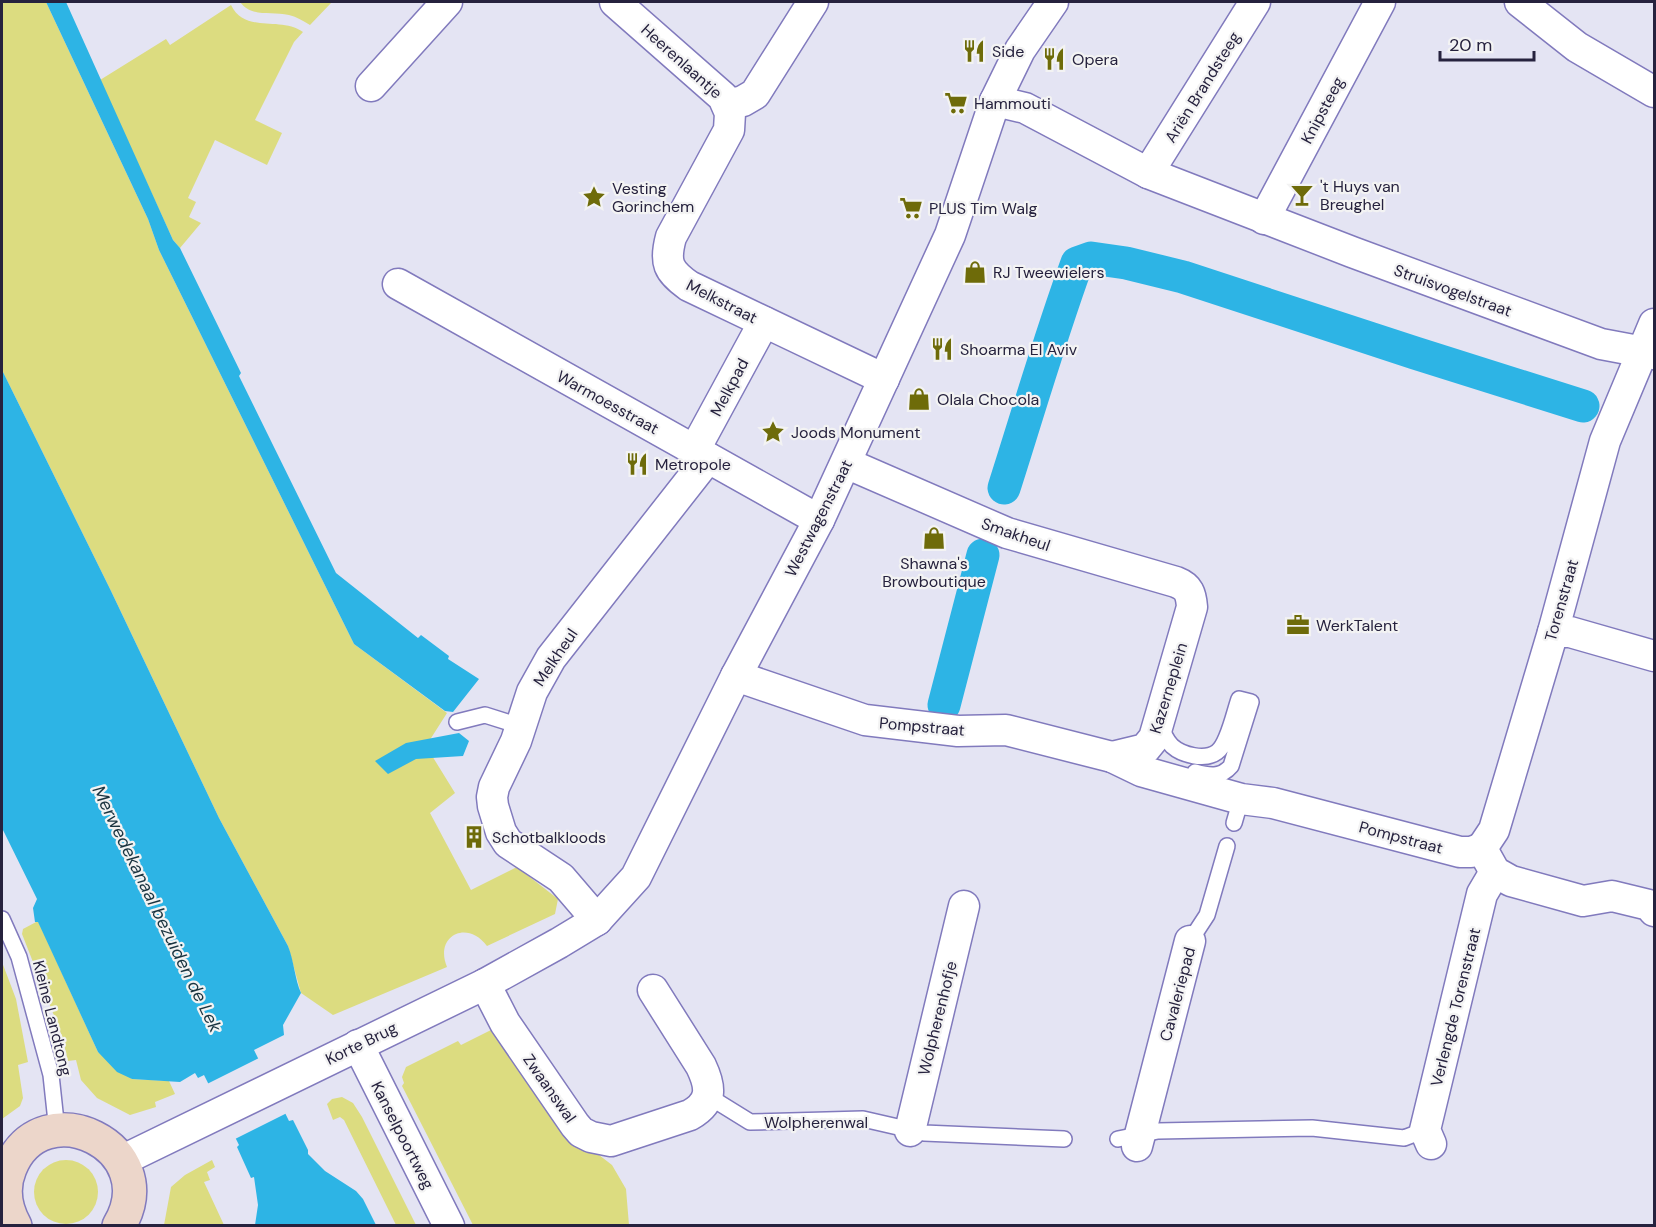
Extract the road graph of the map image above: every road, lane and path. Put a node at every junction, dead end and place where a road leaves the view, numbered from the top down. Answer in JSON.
{"nodes":[{"id":1,"x":447,"y":2,"type":"edge"},
{"id":2,"x":615,"y":2,"type":"edge"},
{"id":3,"x":813,"y":2,"type":"edge"},
{"id":4,"x":1053,"y":2,"type":"edge"},
{"id":5,"x":1255,"y":2,"type":"edge"},
{"id":6,"x":1380,"y":2,"type":"edge"},
{"id":7,"x":1520,"y":2,"type":"edge"},
{"id":8,"x":371,"y":86,"type":"dead end"},
{"id":9,"x":1654,"y":92,"type":"edge"},
{"id":10,"x":995,"y":101,"type":"junction"},
{"id":11,"x":728,"y":118,"type":"junction"},
{"id":12,"x":1149,"y":174,"type":"junction"},
{"id":13,"x":1264,"y":219,"type":"junction"},
{"id":14,"x":398,"y":284,"type":"dead end"},
{"id":15,"x":764,"y":322,"type":"junction"},
{"id":16,"x":1654,"y":324,"type":"edge"},
{"id":17,"x":1649,"y":353,"type":"edge"},
{"id":18,"x":884,"y":380,"type":"junction"},
{"id":19,"x":701,"y":454,"type":"junction"},
{"id":20,"x":846,"y":463,"type":"junction"},
{"id":21,"x":819,"y":520,"type":"junction"},
{"id":22,"x":1190,"y":591,"type":"joint"},
{"id":23,"x":1553,"y":632,"type":"junction"},
{"id":24,"x":1654,"y":656,"type":"edge"},
{"id":25,"x":736,"y":676,"type":"junction"},
{"id":26,"x":1159,"y":721,"type":"junction"},
{"id":27,"x":457,"y":722,"type":"dead end"},
{"id":28,"x":518,"y":734,"type":"junction"},
{"id":29,"x":1112,"y":757,"type":"junction"},
{"id":30,"x":1227,"y":846,"type":"dead end"},
{"id":31,"x":1488,"y":860,"type":"junction"},
{"id":32,"x":964,"y":906,"type":"dead end"},
{"id":33,"x":1654,"y":911,"type":"edge"},
{"id":34,"x":2,"y":919,"type":"edge"},
{"id":35,"x":597,"y":920,"type":"junction"},
{"id":36,"x":1190,"y":942,"type":"joint"},
{"id":37,"x":485,"y":984,"type":"junction"},
{"id":38,"x":653,"y":990,"type":"dead end"},
{"id":39,"x":358,"y":1044,"type":"junction"},
{"id":40,"x":708,"y":1096,"type":"junction"},
{"id":41,"x":57,"y":1131,"type":"junction"},
{"id":42,"x":910,"y":1131,"type":"junction"},
{"id":43,"x":1428,"y":1137,"type":"joint"},
{"id":44,"x":1064,"y":1139,"type":"dead end"},
{"id":45,"x":1132,"y":1140,"type":"joint"},
{"id":46,"x":122,"y":1161,"type":"junction"},
{"id":47,"x":12,"y":1224,"type":"edge"},
{"id":48,"x":119,"y":1226,"type":"edge"},
{"id":49,"x":449,"y":1226,"type":"edge"}],
"edges":[{"from":1,"to":8,"type":"street"},
{"from":2,"to":11,"type":"street","name":"Heerenlaantje"},
{"from":3,"to":11,"type":"street"},
{"from":4,"to":10,"type":"street","name":"Westwagenstraat"},
{"from":5,"to":12,"type":"street","name":"Ariën Brandsteeg"},
{"from":6,"to":13,"type":"street","name":"Knipsteeg"},
{"from":7,"to":9,"type":"street"},
{"from":10,"to":12,"type":"street","name":"Struisvogelstraat"},
{"from":10,"to":18,"type":"street","name":"Westwagenstraat"},
{"from":11,"to":15,"type":"street","name":"Melkstraat"},
{"from":12,"to":13,"type":"street","name":"Struisvogelstraat"},
{"from":13,"to":17,"type":"street","name":"Struisvogelstraat"},
{"from":14,"to":19,"type":"street","name":"Warmoesstraat"},
{"from":15,"to":18,"type":"street","name":"Melkstraat"},
{"from":15,"to":19,"type":"street","name":"Melkpad"},
{"from":16,"to":17,"type":"street","name":"Torenstraat"},
{"from":17,"to":23,"type":"street","name":"Torenstraat"},
{"from":18,"to":20,"type":"street","name":"Westwagenstraat"},
{"from":19,"to":21,"type":"street","name":"Warmoesstraat"},
{"from":19,"to":28,"type":"street","name":"Melkheul"},
{"from":20,"to":21,"type":"street","name":"Westwagenstraat"},
{"from":20,"to":22,"type":"street","name":"Smakheul"},
{"from":21,"to":25,"type":"street","name":"Westwagenstraat"},
{"from":22,"to":26,"type":"street","name":"Kazerneplein"},
{"from":23,"to":24,"type":"street"},
{"from":23,"to":31,"type":"street","name":"Torenstraat"},
{"from":25,"to":29,"type":"street","name":"Pompstraat"},
{"from":25,"to":35,"type":"street","name":"Westwagenstraat"},
{"from":26,"to":29,"type":"street","name":"Kazerneplein"},
{"from":26,"to":29,"type":"lane","name":"Pompstraat"},
{"from":27,"to":28,"type":"lane"},
{"from":28,"to":35,"type":"street","name":"Melkheul"},
{"from":29,"to":31,"type":"street","name":"Pompstraat"},
{"from":30,"to":36,"type":"lane","name":"Cavaleriepad"},
{"from":31,"to":33,"type":"street"},
{"from":31,"to":43,"type":"street","name":"Verlengde Torenstraat"},
{"from":32,"to":42,"type":"street","name":"Wolpherenhofje"},
{"from":34,"to":41,"type":"lane","name":"Kleine Landtong"},
{"from":35,"to":37,"type":"street","name":"Korte Brug"},
{"from":36,"to":45,"type":"street","name":"Cavaleriepad"},
{"from":37,"to":39,"type":"street","name":"Korte Brug"},
{"from":37,"to":40,"type":"street","name":"Zwaanswal"},
{"from":38,"to":40,"type":"street"},
{"from":39,"to":46,"type":"street","name":"Korte Brug"},
{"from":39,"to":49,"type":"street","name":"Kanselpoortweg"},
{"from":40,"to":42,"type":"lane","name":"Wolpherenwal"},
{"from":41,"to":46,"type":"street"},
{"from":41,"to":47,"type":"street"},
{"from":42,"to":44,"type":"lane","name":"Wolpherenwal"},
{"from":43,"to":45,"type":"lane"},
{"from":46,"to":48,"type":"street"}]}
